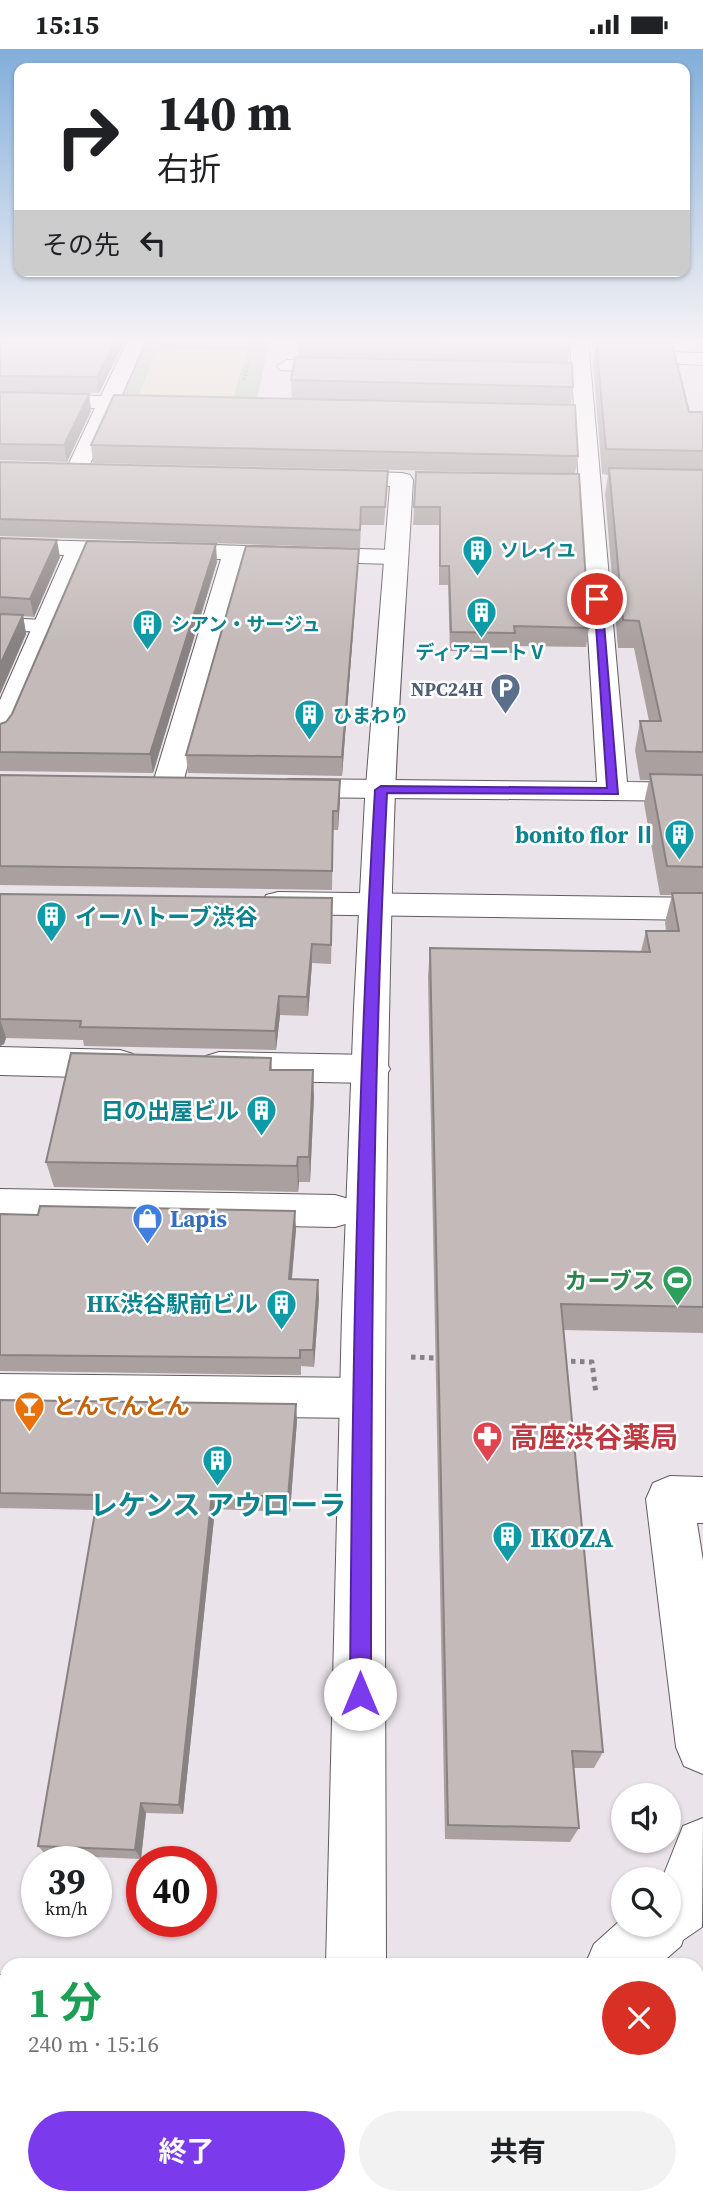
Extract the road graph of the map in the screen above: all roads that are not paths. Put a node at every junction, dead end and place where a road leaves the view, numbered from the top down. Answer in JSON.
{"nodes":[{"id":1,"x":90,"y":441,"type":"edge"},
{"id":2,"x":587,"y":441,"type":"edge"},
{"id":3,"x":51,"y":471,"type":"edge"},
{"id":4,"x":76,"y":472,"type":"junction"},
{"id":5,"x":103,"y":472,"type":"edge"},
{"id":6,"x":320,"y":478,"type":"edge"},
{"id":7,"x":0,"y":545,"type":"edge"},
{"id":8,"x":79,"y":548,"type":"junction"},
{"id":9,"x":235,"y":552,"type":"junction"},
{"id":10,"x":394,"y":557,"type":"junction"},
{"id":11,"x":0,"y":624,"type":"edge"},
{"id":12,"x":46,"y":626,"type":"junction"},
{"id":13,"x":2,"y":721,"type":"edge"},
{"id":14,"x":167,"y":786,"type":"edge"},
{"id":15,"x":264,"y":788,"type":"edge"},
{"id":16,"x":381,"y":790,"type":"junction"},
{"id":17,"x":613,"y":792,"type":"junction"},
{"id":18,"x":703,"y":792,"type":"edge"},
{"id":19,"x":251,"y":903,"type":"edge"},
{"id":20,"x":375,"y":905,"type":"junction"},
{"id":21,"x":703,"y":909,"type":"edge"},
{"id":22,"x":0,"y":1062,"type":"edge"},
{"id":23,"x":148,"y":1065,"type":"edge"},
{"id":24,"x":189,"y":1065,"type":"edge"},
{"id":25,"x":371,"y":1069,"type":"junction"},
{"id":26,"x":0,"y":1205,"type":"edge"},
{"id":27,"x":335,"y":1211,"type":"dead end"},
{"id":28,"x":0,"y":1394,"type":"edge"},
{"id":29,"x":361,"y":1398,"type":"junction"},
{"id":30,"x":703,"y":1500,"type":"edge"},
{"id":31,"x":703,"y":1747,"type":"edge"},
{"id":32,"x":703,"y":1846,"type":"edge"},
{"id":33,"x":681,"y":1906,"type":"edge"},
{"id":34,"x":646,"y":1937,"type":"edge"},
{"id":35,"x":356,"y":1958,"type":"edge"},
{"id":36,"x":623,"y":1958,"type":"edge"}],
"edges":[{"from":1,"to":4,"type":"street"},
{"from":2,"to":17,"type":"street"},
{"from":3,"to":4,"type":"street"},
{"from":4,"to":5,"type":"street"},
{"from":6,"to":10,"type":"street"},
{"from":7,"to":8,"type":"street"},
{"from":8,"to":9,"type":"street"},
{"from":8,"to":12,"type":"street"},
{"from":9,"to":10,"type":"street"},
{"from":9,"to":14,"type":"street"},
{"from":10,"to":16,"type":"street"},
{"from":11,"to":12,"type":"lane"},
{"from":12,"to":13,"type":"street"},
{"from":15,"to":16,"type":"street"},
{"from":16,"to":17,"type":"street"},
{"from":16,"to":20,"type":"street"},
{"from":17,"to":18,"type":"street"},
{"from":19,"to":20,"type":"street"},
{"from":20,"to":21,"type":"street"},
{"from":20,"to":25,"type":"street"},
{"from":22,"to":23,"type":"street"},
{"from":24,"to":25,"type":"street"},
{"from":25,"to":29,"type":"street"},
{"from":26,"to":27,"type":"street"},
{"from":28,"to":29,"type":"street"},
{"from":29,"to":35,"type":"street"},
{"from":30,"to":31,"type":"street"},
{"from":32,"to":33,"type":"street"},
{"from":34,"to":36,"type":"street"}]}
